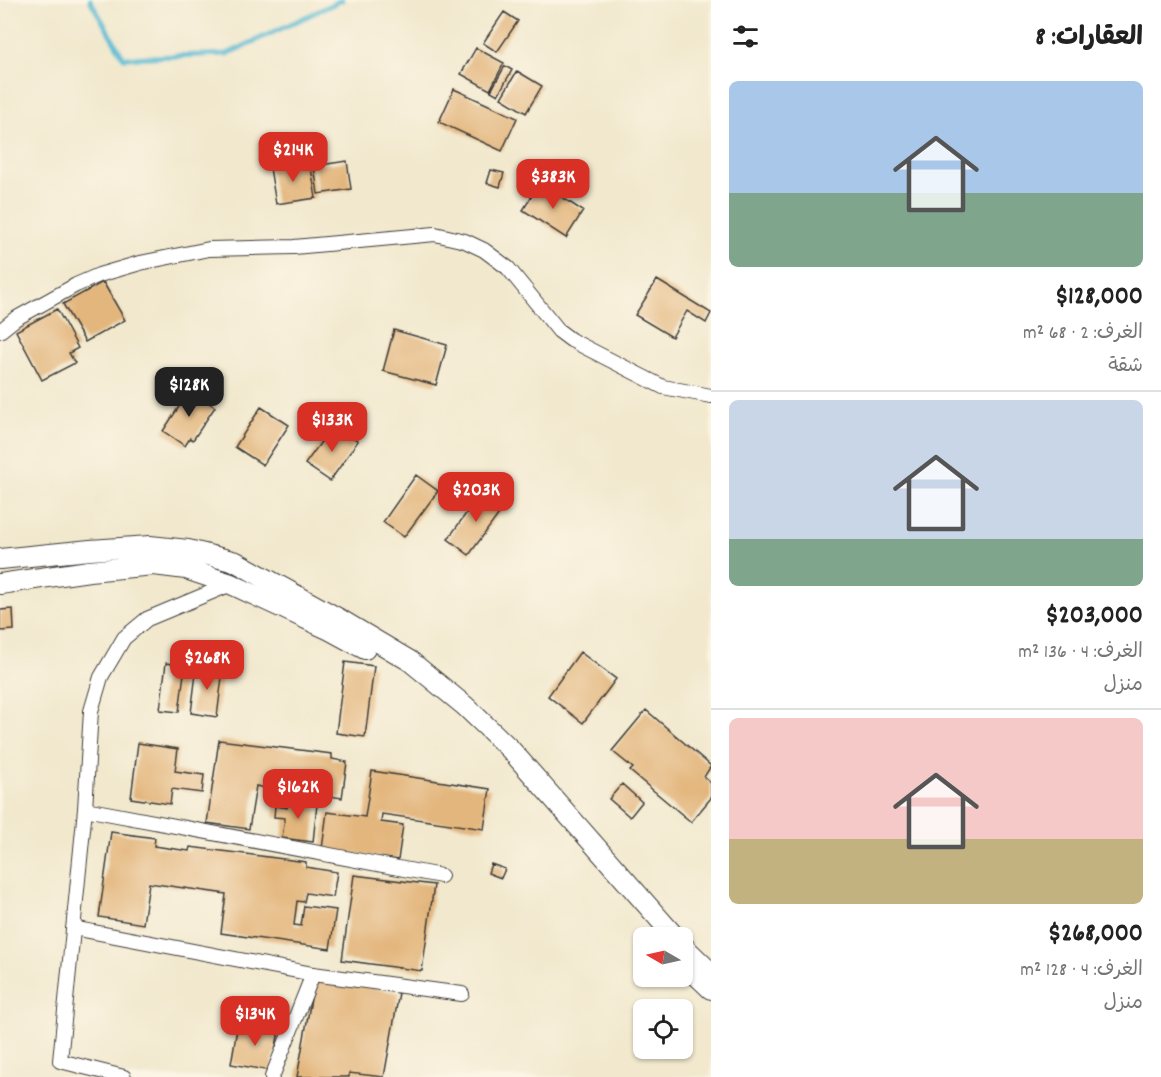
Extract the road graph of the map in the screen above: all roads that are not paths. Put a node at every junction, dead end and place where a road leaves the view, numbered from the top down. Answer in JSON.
{"nodes":[{"id":1,"x":0,"y":331,"type":"edge"},
{"id":2,"x":711,"y":396,"type":"edge"},
{"id":3,"x":0,"y":559,"type":"edge"},
{"id":4,"x":0,"y":584,"type":"edge"},
{"id":5,"x":231,"y":585,"type":"junction"},
{"id":6,"x":85,"y":809,"type":"junction"},
{"id":7,"x":441,"y":876,"type":"dead end"},
{"id":8,"x":650,"y":927,"type":"edge"},
{"id":9,"x":666,"y":927,"type":"edge"},
{"id":10,"x":73,"y":928,"type":"junction"},
{"id":11,"x":693,"y":956,"type":"edge"},
{"id":12,"x":693,"y":972,"type":"edge"},
{"id":13,"x":711,"y":973,"type":"edge"},
{"id":14,"x":313,"y":974,"type":"junction"},
{"id":15,"x":711,"y":989,"type":"edge"},
{"id":16,"x":462,"y":994,"type":"dead end"},
{"id":17,"x":60,"y":1061,"type":"junction"},
{"id":18,"x":67,"y":1077,"type":"edge"},
{"id":19,"x":124,"y":1077,"type":"edge"},
{"id":20,"x":272,"y":1077,"type":"edge"}],
"edges":[{"from":1,"to":2,"type":"street"},
{"from":3,"to":9,"type":"main road"},
{"from":4,"to":5,"type":"main road"},
{"from":5,"to":6,"type":"street"},
{"from":5,"to":8,"type":"main road"},
{"from":6,"to":7,"type":"street"},
{"from":6,"to":10,"type":"street"},
{"from":10,"to":14,"type":"street"},
{"from":10,"to":17,"type":"street"},
{"from":11,"to":13,"type":"main road"},
{"from":12,"to":15,"type":"main road"},
{"from":14,"to":16,"type":"street"},
{"from":14,"to":20,"type":"street"},
{"from":17,"to":18,"type":"street"},
{"from":17,"to":19,"type":"street"}]}
